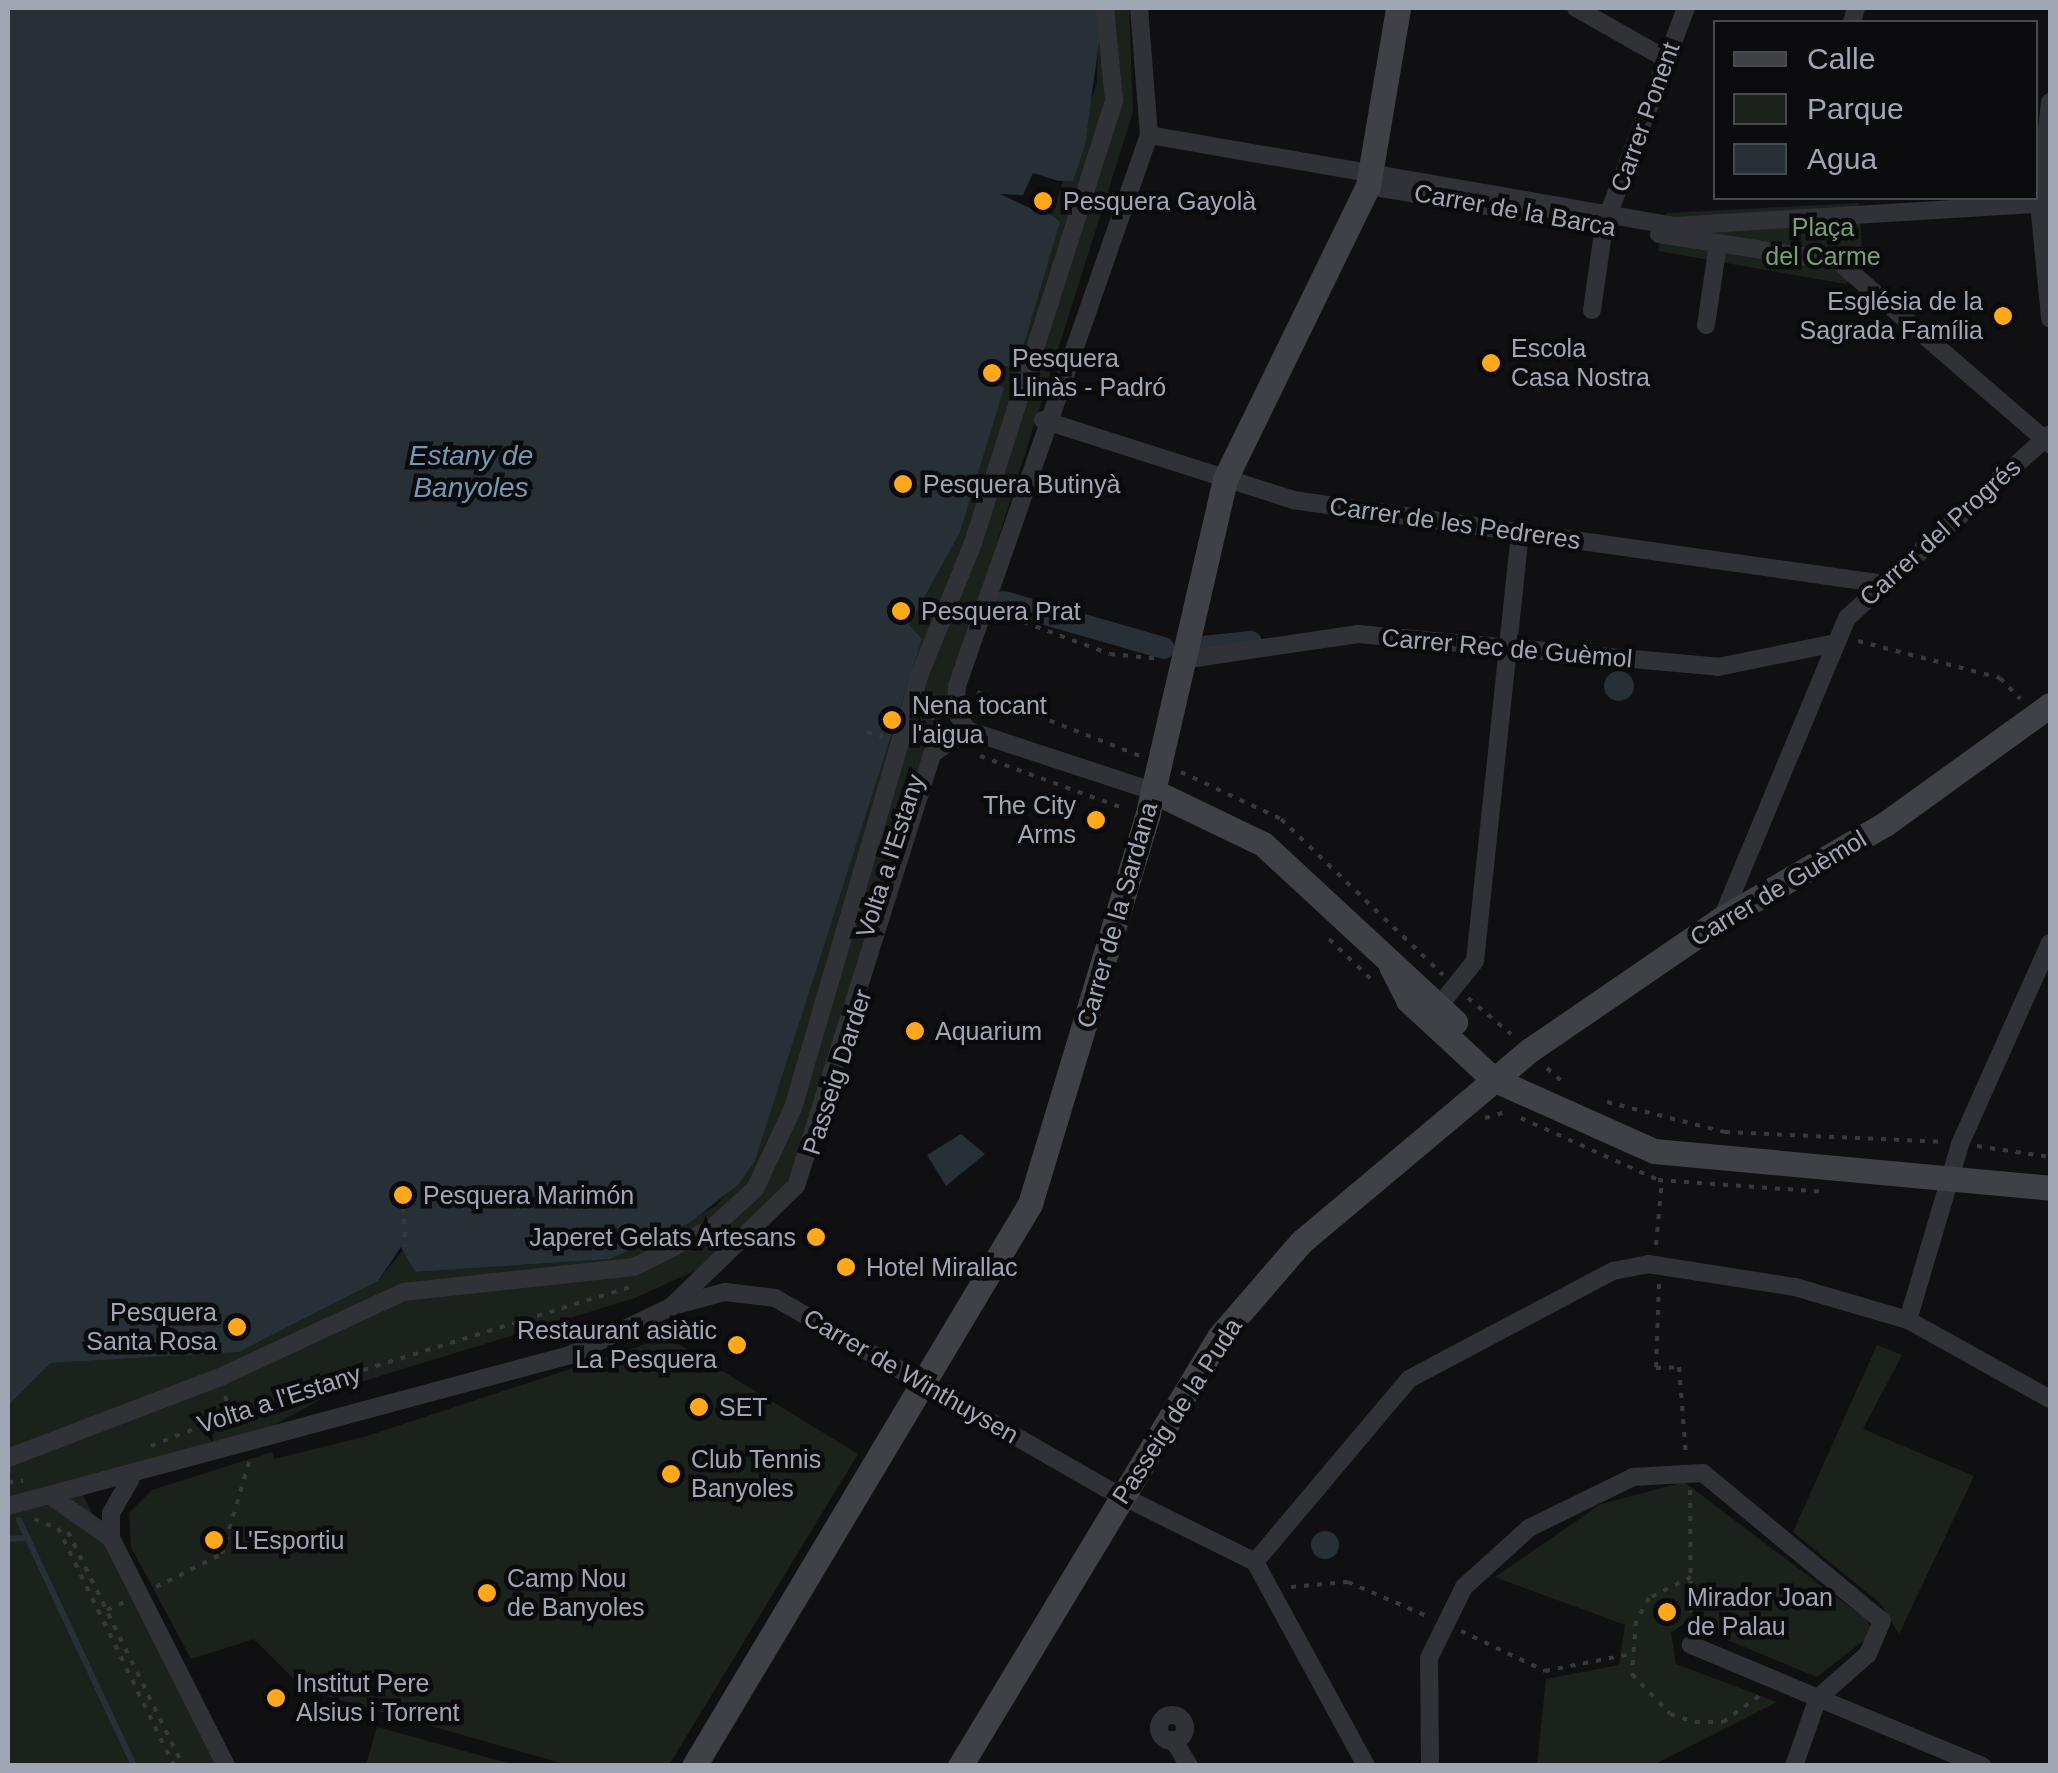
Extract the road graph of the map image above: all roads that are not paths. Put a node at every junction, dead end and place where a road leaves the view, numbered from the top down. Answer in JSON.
{"nodes":[{"id":1,"x":1105,"y":8,"type":"edge"},
{"id":2,"x":1139,"y":8,"type":"edge"},
{"id":3,"x":1398,"y":8,"type":"edge"},
{"id":4,"x":1576,"y":8,"type":"edge"},
{"id":5,"x":1686,"y":8,"type":"edge"},
{"id":6,"x":1666,"y":59,"type":"junction"},
{"id":7,"x":2050,"y":102,"type":"edge"},
{"id":8,"x":1148,"y":134,"type":"junction"},
{"id":9,"x":1370,"y":178,"type":"junction"},
{"id":10,"x":2044,"y":203,"type":"edge"},
{"id":11,"x":1808,"y":207,"type":"edge"},
{"id":12,"x":1606,"y":220,"type":"junction"},
{"id":13,"x":1718,"y":244,"type":"junction"},
{"id":14,"x":1592,"y":310,"type":"dead end"},
{"id":15,"x":2050,"y":318,"type":"edge"},
{"id":16,"x":1706,"y":325,"type":"dead end"},
{"id":17,"x":1044,"y":420,"type":"junction"},
{"id":18,"x":2048,"y":439,"type":"edge"},
{"id":19,"x":1226,"y":479,"type":"junction"},
{"id":20,"x":1520,"y":532,"type":"junction"},
{"id":21,"x":1877,"y":584,"type":"junction"},
{"id":22,"x":1831,"y":644,"type":"junction"},
{"id":23,"x":1507,"y":653,"type":"junction"},
{"id":24,"x":1182,"y":660,"type":"junction"},
{"id":25,"x":2045,"y":712,"type":"edge"},
{"id":26,"x":968,"y":730,"type":"junction"},
{"id":27,"x":891,"y":740,"type":"joint"},
{"id":28,"x":1153,"y":791,"type":"junction"},
{"id":29,"x":1746,"y":858,"type":"junction"},
{"id":30,"x":1779,"y":889,"type":"junction"},
{"id":31,"x":1721,"y":919,"type":"junction"},
{"id":32,"x":2050,"y":944,"type":"edge"},
{"id":33,"x":1394,"y":974,"type":"junction"},
{"id":34,"x":1437,"y":1009,"type":"junction"},
{"id":35,"x":1498,"y":1074,"type":"junction"},
{"id":36,"x":1951,"y":1174,"type":"junction"},
{"id":37,"x":2050,"y":1188,"type":"edge"},
{"id":38,"x":671,"y":1306,"type":"junction"},
{"id":39,"x":1908,"y":1320,"type":"junction"},
{"id":40,"x":922,"y":1382,"type":"junction"},
{"id":41,"x":2050,"y":1399,"type":"edge"},
{"id":42,"x":18,"y":1454,"type":"edge"},
{"id":43,"x":132,"y":1479,"type":"junction"},
{"id":44,"x":1122,"y":1495,"type":"junction"},
{"id":45,"x":55,"y":1498,"type":"junction"},
{"id":46,"x":8,"y":1506,"type":"edge"},
{"id":47,"x":111,"y":1538,"type":"junction"},
{"id":48,"x":1255,"y":1562,"type":"junction"},
{"id":49,"x":1691,"y":1645,"type":"road end"},
{"id":50,"x":1818,"y":1698,"type":"junction"},
{"id":51,"x":1173,"y":1740,"type":"dead end"},
{"id":52,"x":226,"y":1766,"type":"edge"},
{"id":53,"x":694,"y":1766,"type":"edge"},
{"id":54,"x":960,"y":1766,"type":"edge"},
{"id":55,"x":1189,"y":1766,"type":"edge"},
{"id":56,"x":1366,"y":1766,"type":"edge"},
{"id":57,"x":1430,"y":1766,"type":"edge"},
{"id":58,"x":1794,"y":1766,"type":"edge"},
{"id":59,"x":1982,"y":1766,"type":"edge"}],
"edges":[{"from":1,"to":27,"type":"street","name":"Volta a l'Estany"},
{"from":2,"to":8,"type":"street"},
{"from":3,"to":9,"type":"main road","name":"Carrer de la Sardana"},
{"from":4,"to":6,"type":"street"},
{"from":5,"to":6,"type":"street","name":"Carrer Ponent"},
{"from":6,"to":12,"type":"street","name":"Carrer Ponent"},
{"from":7,"to":10,"type":"street"},
{"from":8,"to":9,"type":"street"},
{"from":8,"to":17,"type":"street"},
{"from":9,"to":12,"type":"street"},
{"from":9,"to":19,"type":"main road","name":"Carrer de la Sardana"},
{"from":10,"to":11,"type":"street"},
{"from":10,"to":15,"type":"street"},
{"from":11,"to":12,"type":"street"},
{"from":12,"to":13,"type":"street","name":"Carrer de la Barca"},
{"from":12,"to":14,"type":"street","name":"Carrer Ponent"},
{"from":13,"to":16,"type":"street"},
{"from":13,"to":18,"type":"street"},
{"from":17,"to":19,"type":"street","name":"Carrer de les Pedreres"},
{"from":17,"to":26,"type":"street"},
{"from":18,"to":21,"type":"street","name":"Carrer del Progrés"},
{"from":19,"to":20,"type":"street","name":"Carrer de les Pedreres"},
{"from":19,"to":24,"type":"main road","name":"Carrer de la Sardana"},
{"from":20,"to":21,"type":"street","name":"Carrer de les Pedreres"},
{"from":20,"to":23,"type":"street"},
{"from":21,"to":22,"type":"street","name":"Carrer del Progrés"},
{"from":22,"to":23,"type":"street","name":"Carrer Rec de Guèmol"},
{"from":22,"to":29,"type":"street","name":"Carrer del Progrés"},
{"from":23,"to":24,"type":"street","name":"Carrer Rec de Guèmol"},
{"from":23,"to":34,"type":"street"},
{"from":24,"to":28,"type":"main road","name":"Carrer de la Sardana"},
{"from":25,"to":30,"type":"main road","name":"Carrer de Guèmol"},
{"from":26,"to":28,"type":"street"},
{"from":26,"to":38,"type":"street","name":"Passeig Darder"},
{"from":27,"to":42,"type":"street","name":"Passeig Darder"},
{"from":28,"to":33,"type":"main road"},
{"from":28,"to":40,"type":"main road","name":"Carrer de la Sardana"},
{"from":29,"to":30,"type":"street"},
{"from":29,"to":31,"type":"street","name":"Carrer del Progrés"},
{"from":30,"to":31,"type":"main road","name":"Carrer de Guèmol"},
{"from":31,"to":35,"type":"main road","name":"Carrer de Guèmol"},
{"from":32,"to":36,"type":"street"},
{"from":33,"to":34,"type":"main road"},
{"from":33,"to":35,"type":"main road"},
{"from":34,"to":35,"type":"main road"},
{"from":35,"to":36,"type":"main road"},
{"from":35,"to":44,"type":"main road","name":"Passeig de la Puda"},
{"from":36,"to":37,"type":"main road"},
{"from":36,"to":39,"type":"street"},
{"from":38,"to":40,"type":"street","name":"Carrer de Winthuysen"},
{"from":38,"to":43,"type":"street","name":"Passeig Darder"},
{"from":39,"to":41,"type":"street"},
{"from":39,"to":48,"type":"street"},
{"from":40,"to":44,"type":"street","name":"Carrer de Winthuysen"},
{"from":40,"to":53,"type":"main road","name":"Carrer de la Sardana"},
{"from":43,"to":45,"type":"street","name":"Passeig Darder"},
{"from":43,"to":47,"type":"street"},
{"from":44,"to":48,"type":"street","name":"Carrer de Winthuysen"},
{"from":44,"to":54,"type":"main road","name":"Passeig de la Puda"},
{"from":45,"to":46,"type":"street","name":"Passeig Darder"},
{"from":45,"to":47,"type":"street"},
{"from":47,"to":52,"type":"street"},
{"from":48,"to":56,"type":"street"},
{"from":49,"to":50,"type":"street"},
{"from":50,"to":57,"type":"street"},
{"from":50,"to":58,"type":"street"},
{"from":50,"to":59,"type":"street"},
{"from":51,"to":55,"type":"street"}]}
